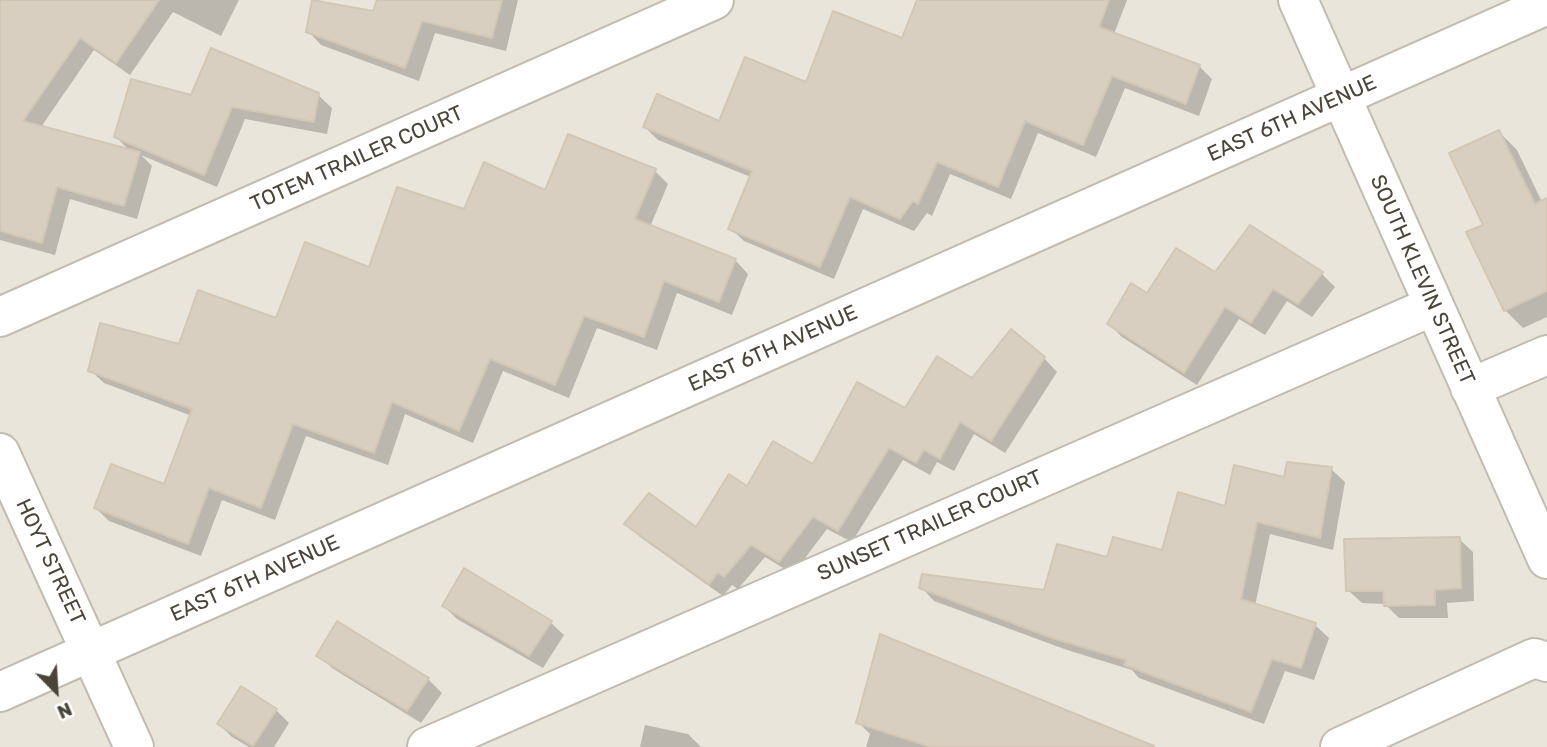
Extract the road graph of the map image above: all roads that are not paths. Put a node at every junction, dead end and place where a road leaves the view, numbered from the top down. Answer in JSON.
{"nodes":[{"id":1,"x":715,"y":0,"type":"edge"},
{"id":2,"x":1298,"y":0,"type":"edge"},
{"id":3,"x":1547,"y":5,"type":"edge"},
{"id":4,"x":1340,"y":97,"type":"junction"},
{"id":5,"x":1433,"y":306,"type":"junction"},
{"id":6,"x":0,"y":317,"type":"edge"},
{"id":7,"x":1547,"y":355,"type":"edge"},
{"id":8,"x":1471,"y":388,"type":"junction"},
{"id":9,"x":0,"y":453,"type":"edge"},
{"id":10,"x":1547,"y":559,"type":"edge"},
{"id":11,"x":91,"y":652,"type":"junction"},
{"id":12,"x":1547,"y":662,"type":"edge"},
{"id":13,"x":0,"y":692,"type":"edge"},
{"id":14,"x":134,"y":747,"type":"edge"},
{"id":15,"x":427,"y":747,"type":"edge"},
{"id":16,"x":1340,"y":747,"type":"edge"}],
"edges":[{"from":1,"to":6,"type":"street","name":"TOTEM TRAILER COURT"},
{"from":2,"to":4,"type":"street","name":"SOUTH KLEVIN STREET"},
{"from":3,"to":4,"type":"street","name":"EAST 6TH AVENUE"},
{"from":4,"to":5,"type":"street","name":"SOUTH KLEVIN STREET"},
{"from":4,"to":11,"type":"street","name":"EAST 6TH AVENUE"},
{"from":5,"to":8,"type":"street","name":"SOUTH KLEVIN STREET"},
{"from":5,"to":15,"type":"street","name":"SUNSET TRAILER COURT"},
{"from":7,"to":8,"type":"street"},
{"from":8,"to":10,"type":"street","name":"SOUTH KLEVIN STREET"},
{"from":9,"to":11,"type":"street","name":"HOYT STREET"},
{"from":11,"to":13,"type":"street","name":"EAST 6TH AVENUE"},
{"from":11,"to":14,"type":"street","name":"HOYT STREET"},
{"from":12,"to":16,"type":"street"}]}
